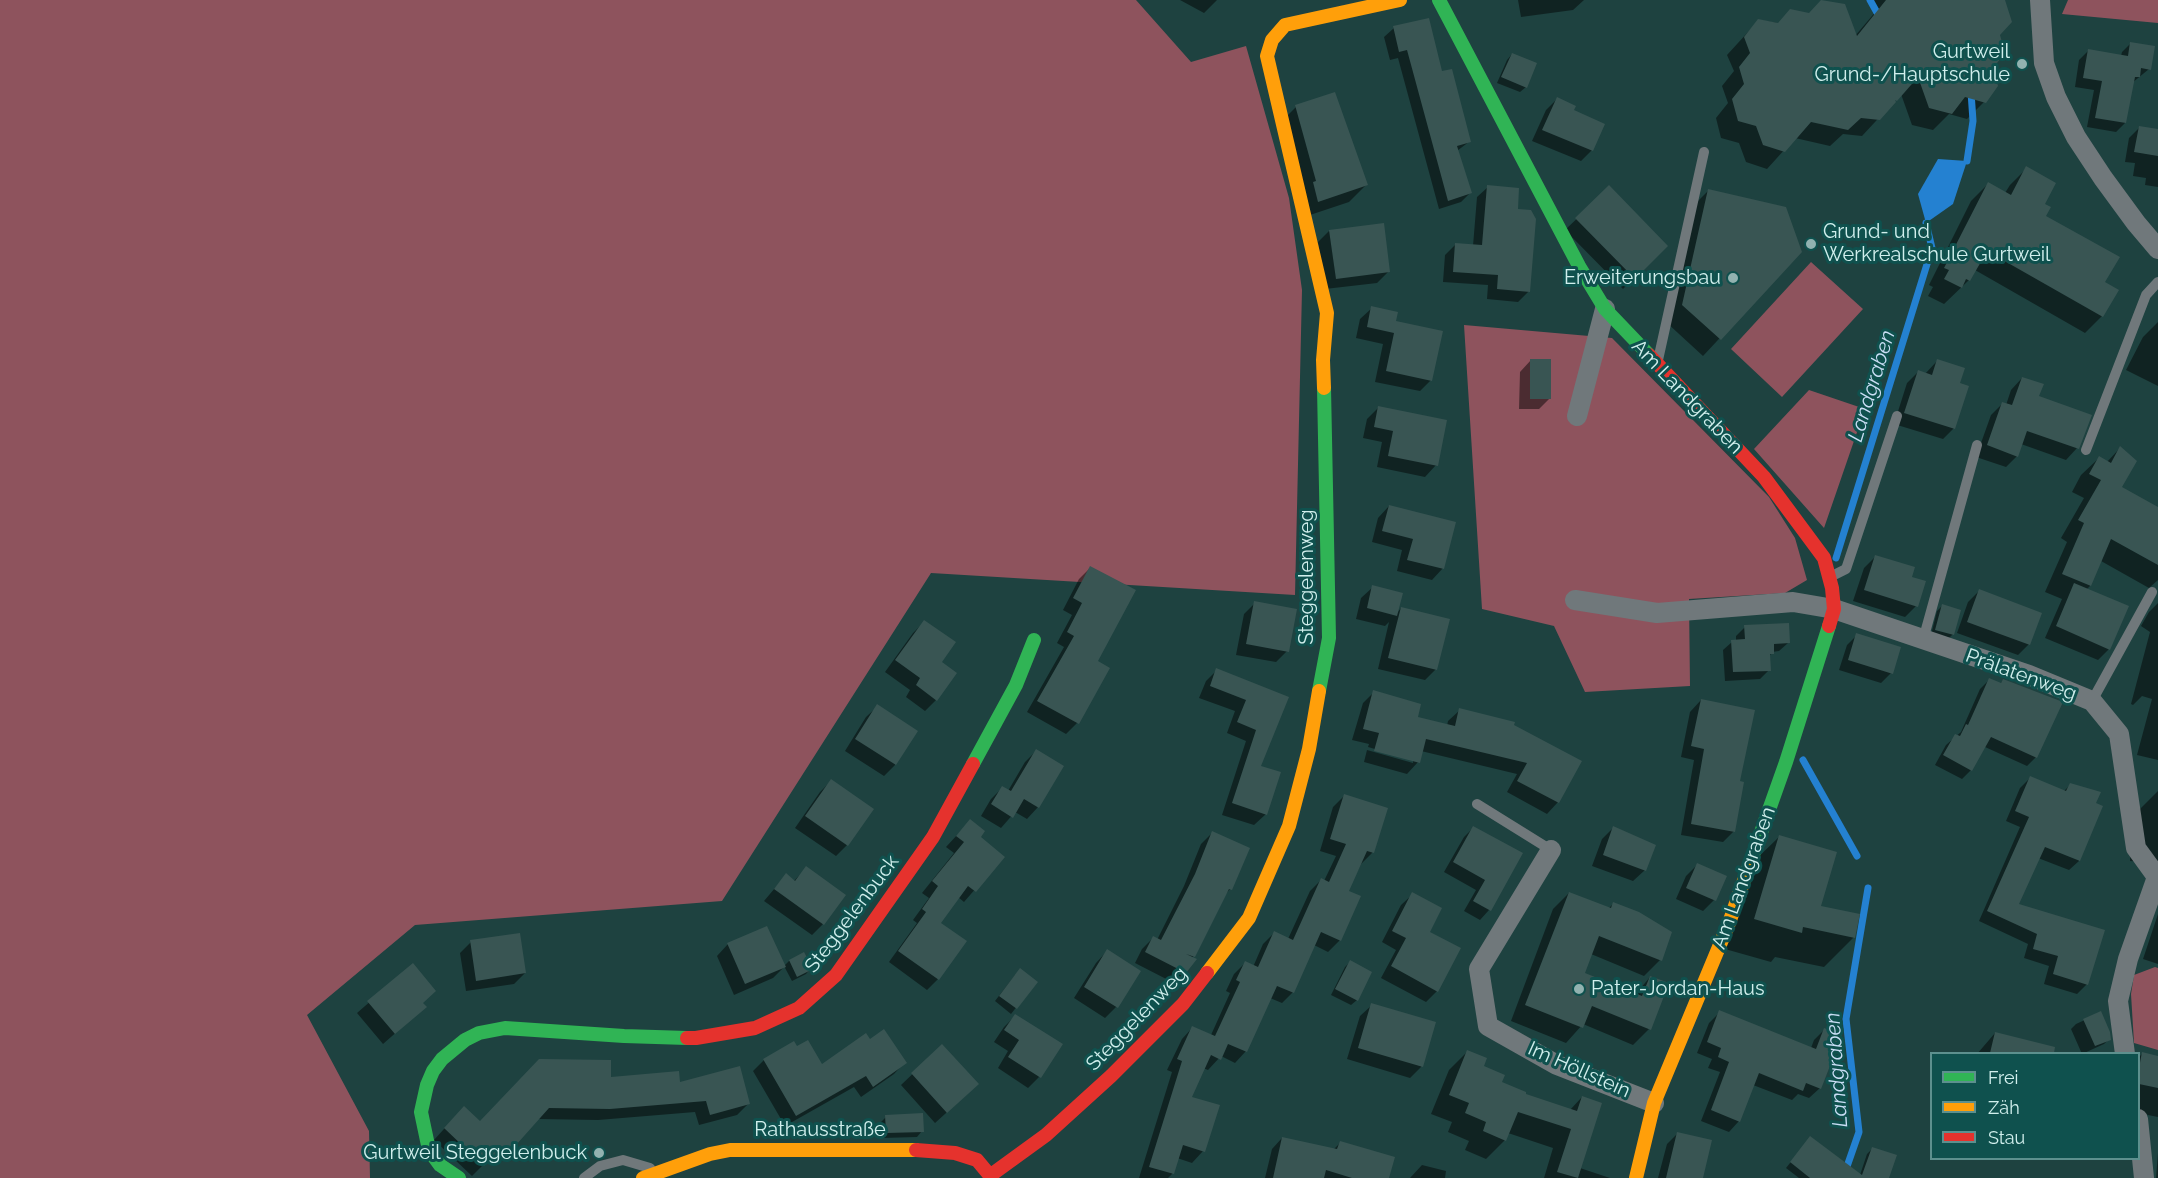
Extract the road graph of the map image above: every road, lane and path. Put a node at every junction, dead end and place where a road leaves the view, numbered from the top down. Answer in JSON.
{"nodes":[{"id":1,"x":1400,"y":0,"type":"edge"},
{"id":2,"x":1439,"y":0,"type":"edge"},
{"id":3,"x":2040,"y":0,"type":"edge"},
{"id":4,"x":1704,"y":152,"type":"dead end"},
{"id":5,"x":2158,"y":249,"type":"edge"},
{"id":6,"x":2158,"y":282,"type":"edge"},
{"id":7,"x":1605,"y":309,"type":"junction"},
{"id":8,"x":1657,"y":366,"type":"junction"},
{"id":9,"x":1577,"y":416,"type":"dead end"},
{"id":10,"x":1897,"y":416,"type":"dead end"},
{"id":11,"x":1977,"y":445,"type":"dead end"},
{"id":12,"x":2086,"y":450,"type":"dead end"},
{"id":13,"x":1830,"y":578,"type":"junction"},
{"id":14,"x":2152,"y":592,"type":"dead end"},
{"id":15,"x":1575,"y":600,"type":"dead end"},
{"id":16,"x":1834,"y":609,"type":"junction"},
{"id":17,"x":1034,"y":640,"type":"dead end"},
{"id":18,"x":1923,"y":640,"type":"junction"},
{"id":19,"x":2092,"y":701,"type":"junction"},
{"id":20,"x":1477,"y":804,"type":"dead end"},
{"id":21,"x":1551,"y":850,"type":"joint"},
{"id":22,"x":2158,"y":877,"type":"edge"},
{"id":23,"x":2125,"y":1052,"type":"edge"},
{"id":24,"x":1654,"y":1103,"type":"junction"},
{"id":25,"x":2140,"y":1133,"type":"edge"},
{"id":26,"x":659,"y":1171,"type":"junction"},
{"id":27,"x":992,"y":1176,"type":"edge"},
{"id":28,"x":459,"y":1178,"type":"edge"},
{"id":29,"x":584,"y":1178,"type":"edge"},
{"id":30,"x":643,"y":1178,"type":"edge"},
{"id":31,"x":1636,"y":1178,"type":"edge"},
{"id":32,"x":2144,"y":1178,"type":"edge"}],
"edges":[{"from":1,"to":27,"type":"street","name":"Steggelenweg"},
{"from":2,"to":7,"type":"street","name":"Am Landgraben"},
{"from":3,"to":5,"type":"street"},
{"from":4,"to":8,"type":"lane"},
{"from":6,"to":12,"type":"lane"},
{"from":7,"to":8,"type":"street","name":"Am Landgraben"},
{"from":7,"to":9,"type":"street"},
{"from":8,"to":13,"type":"street","name":"Am Landgraben"},
{"from":10,"to":13,"type":"lane"},
{"from":11,"to":18,"type":"lane"},
{"from":13,"to":16,"type":"street","name":"Am Landgraben"},
{"from":14,"to":19,"type":"lane"},
{"from":15,"to":16,"type":"street"},
{"from":16,"to":18,"type":"street","name":"Prälatenweg"},
{"from":16,"to":24,"type":"street","name":"Am Landgraben"},
{"from":17,"to":28,"type":"street","name":"Steggelenbuck"},
{"from":18,"to":19,"type":"street","name":"Prälatenweg"},
{"from":19,"to":22,"type":"street","name":"Prälatenweg"},
{"from":20,"to":21,"type":"lane"},
{"from":21,"to":24,"type":"street","name":"Im Höllstein"},
{"from":22,"to":23,"type":"street","name":"Prälatenweg"},
{"from":24,"to":31,"type":"street","name":"Am Landgraben"},
{"from":25,"to":32,"type":"street"},
{"from":26,"to":27,"type":"street","name":"Rathausstraße"},
{"from":26,"to":29,"type":"lane"},
{"from":26,"to":30,"type":"street","name":"Rathausstraße"}]}
